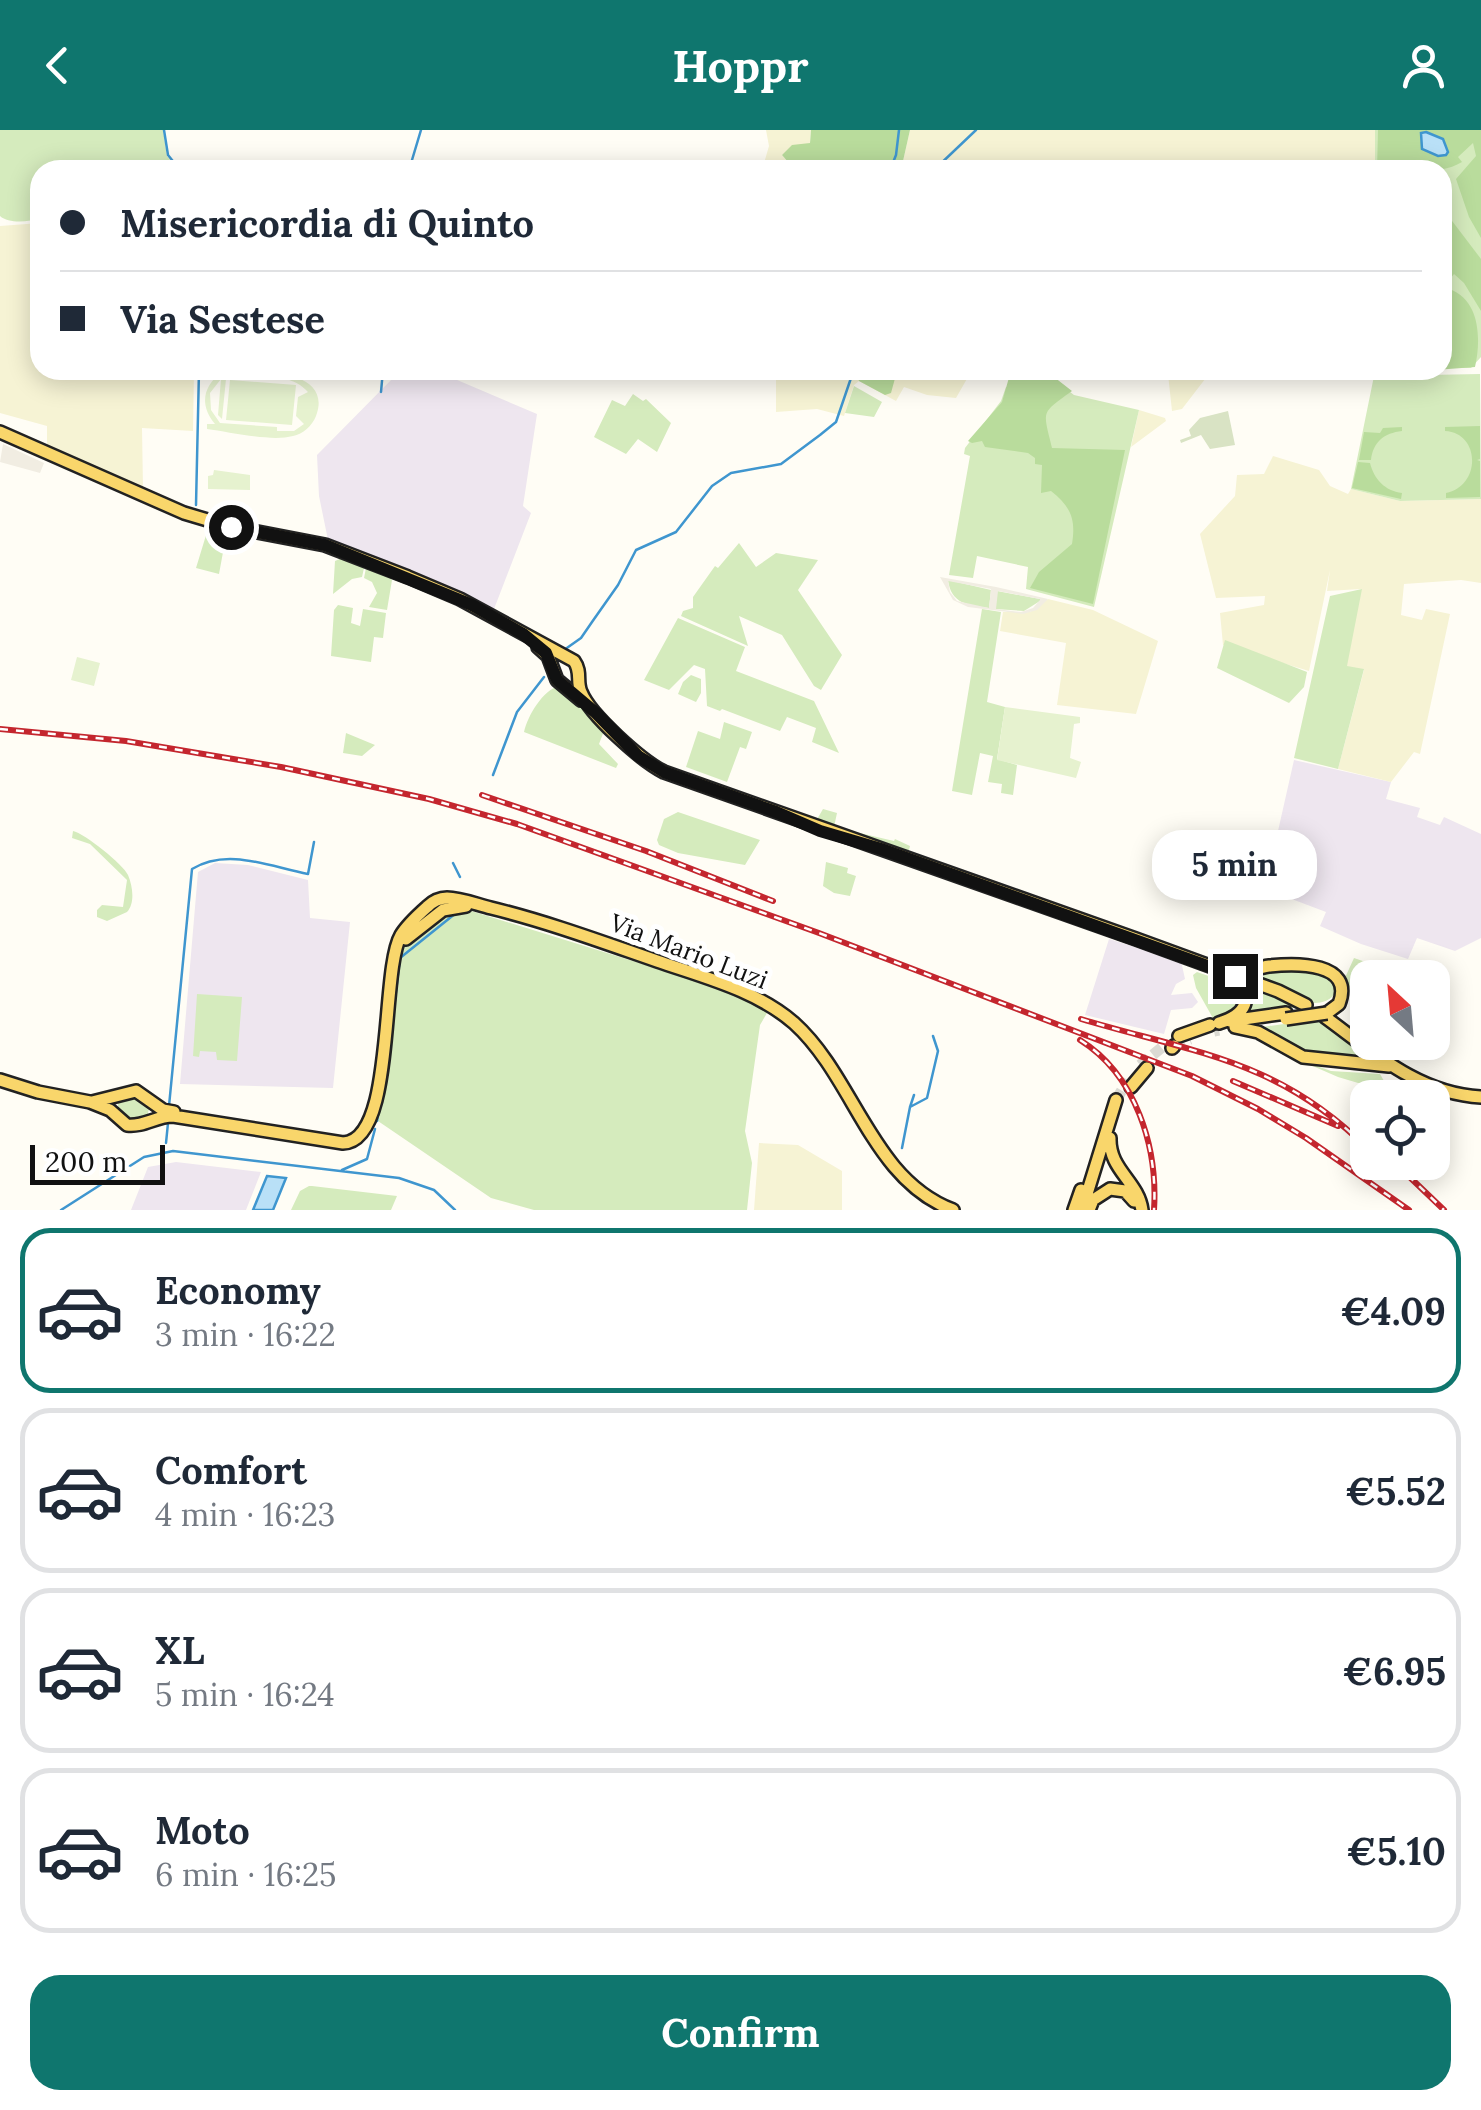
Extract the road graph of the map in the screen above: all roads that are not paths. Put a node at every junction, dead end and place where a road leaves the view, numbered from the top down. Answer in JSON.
{"nodes":[{"id":1,"x":0,"y":432,"type":"edge"},
{"id":2,"x":518,"y":632,"type":"junction"},
{"id":3,"x":570,"y":660,"type":"junction"},
{"id":4,"x":554,"y":673,"type":"junction"},
{"id":5,"x":579,"y":674,"type":"junction"},
{"id":6,"x":564,"y":684,"type":"junction"},
{"id":7,"x":596,"y":713,"type":"junction"},
{"id":8,"x":1275,"y":966,"type":"junction"},
{"id":9,"x":1214,"y":968,"type":"junction"},
{"id":10,"x":1235,"y":976,"type":"junction"},
{"id":11,"x":1272,"y":988,"type":"junction"},
{"id":12,"x":1306,"y":1005,"type":"dead end"},
{"id":13,"x":1325,"y":1012,"type":"junction"},
{"id":14,"x":1286,"y":1016,"type":"junction"},
{"id":15,"x":1216,"y":1027,"type":"junction"},
{"id":16,"x":1235,"y":1027,"type":"junction"},
{"id":17,"x":1174,"y":1043,"type":"tunnel mouth"},
{"id":18,"x":1144,"y":1066,"type":"tunnel mouth"},
{"id":19,"x":1398,"y":1069,"type":"junction"},
{"id":20,"x":837,"y":1079,"type":"junction"},
{"id":21,"x":0,"y":1080,"type":"edge"},
{"id":22,"x":1130,"y":1084,"type":"tunnel mouth"},
{"id":23,"x":118,"y":1095,"type":"junction"},
{"id":24,"x":1481,"y":1097,"type":"edge"},
{"id":25,"x":90,"y":1102,"type":"junction"},
{"id":26,"x":152,"y":1102,"type":"junction"},
{"id":27,"x":1118,"y":1104,"type":"tunnel mouth"},
{"id":28,"x":114,"y":1114,"type":"junction"},
{"id":29,"x":368,"y":1120,"type":"junction"},
{"id":30,"x":149,"y":1121,"type":"junction"},
{"id":31,"x":1109,"y":1132,"type":"junction"},
{"id":32,"x":1087,"y":1208,"type":"edge"},
{"id":33,"x":935,"y":1210,"type":"edge"},
{"id":34,"x":953,"y":1210,"type":"edge"},
{"id":35,"x":1074,"y":1210,"type":"edge"},
{"id":36,"x":1139,"y":1210,"type":"edge"}],
"edges":[{"from":1,"to":2,"type":"main road"},
{"from":2,"to":3,"type":"main road"},
{"from":2,"to":4,"type":"main road"},
{"from":3,"to":4,"type":"main road"},
{"from":3,"to":5,"type":"main road"},
{"from":4,"to":6,"type":"main road"},
{"from":5,"to":6,"type":"main road"},
{"from":5,"to":7,"type":"main road"},
{"from":6,"to":7,"type":"main road"},
{"from":7,"to":9,"type":"main road"},
{"from":8,"to":10,"type":"main road"},
{"from":8,"to":11,"type":"main road"},
{"from":8,"to":13,"type":"main road"},
{"from":9,"to":10,"type":"main road"},
{"from":9,"to":15,"type":"main road"},
{"from":10,"to":11,"type":"main road"},
{"from":11,"to":12,"type":"main road"},
{"from":13,"to":14,"type":"main road","bridge":true},
{"from":13,"to":19,"type":"main road"},
{"from":14,"to":15,"type":"main road"},
{"from":14,"to":16,"type":"main road"},
{"from":15,"to":16,"type":"main road"},
{"from":15,"to":17,"type":"main road"},
{"from":16,"to":19,"type":"main road"},
{"from":18,"to":22,"type":"main road"},
{"from":19,"to":24,"type":"main road"},
{"from":20,"to":29,"type":"main road","name":"Via Mario Luzi"},
{"from":20,"to":33,"type":"main road","name":"Via Mario Luzi"},
{"from":20,"to":34,"type":"main road","name":"Via Mario Luzi"},
{"from":21,"to":25,"type":"main road"},
{"from":23,"to":25,"type":"main road"},
{"from":23,"to":26,"type":"main road"},
{"from":23,"to":28,"type":"main road"},
{"from":25,"to":28,"type":"main road"},
{"from":26,"to":29,"type":"main road"},
{"from":26,"to":30,"type":"main road"},
{"from":27,"to":31,"type":"main road"},
{"from":28,"to":30,"type":"main road"},
{"from":29,"to":30,"type":"main road"},
{"from":31,"to":32,"type":"main road"},
{"from":31,"to":35,"type":"main road"},
{"from":31,"to":36,"type":"main road"},
{"from":32,"to":36,"type":"main road"}]}
